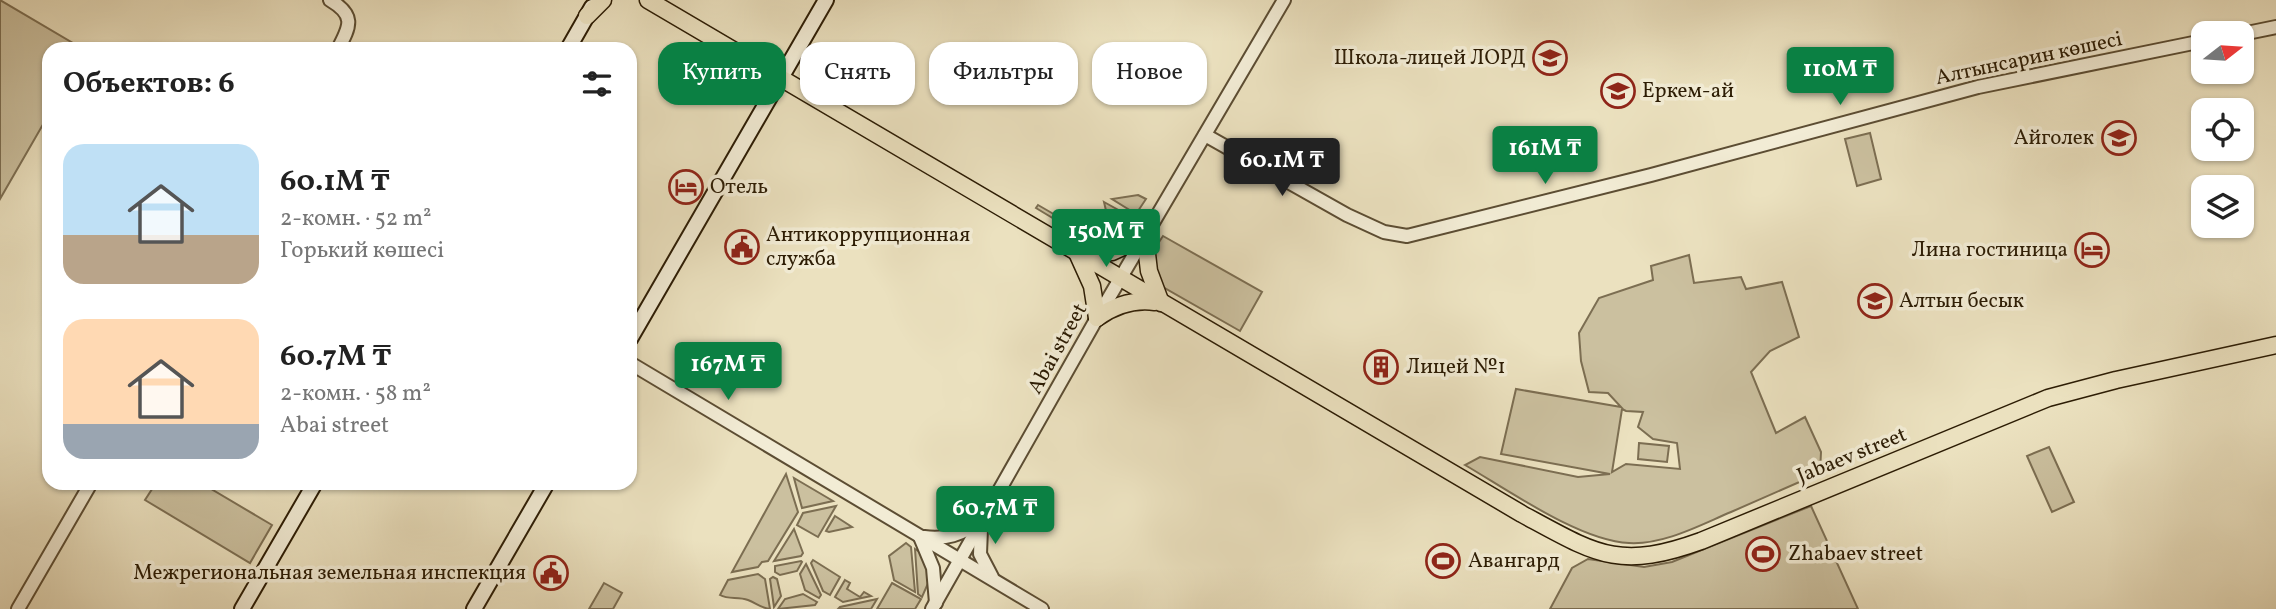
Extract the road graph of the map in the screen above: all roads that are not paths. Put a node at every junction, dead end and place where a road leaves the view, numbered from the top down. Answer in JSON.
{"nodes":[{"id":1,"x":330,"y":0,"type":"edge"},
{"id":2,"x":603,"y":0,"type":"edge"},
{"id":3,"x":826,"y":0,"type":"edge"},
{"id":4,"x":1284,"y":0,"type":"edge"},
{"id":5,"x":648,"y":1,"type":"edge"},
{"id":6,"x":592,"y":5,"type":"edge"},
{"id":7,"x":2276,"y":27,"type":"edge"},
{"id":8,"x":2254,"y":32,"type":"edge"},
{"id":9,"x":342,"y":42,"type":"edge"},
{"id":10,"x":572,"y":42,"type":"edge"},
{"id":11,"x":718,"y":42,"type":"edge"},
{"id":12,"x":2191,"y":43,"type":"edge"},
{"id":13,"x":786,"y":68,"type":"edge"},
{"id":14,"x":786,"y":82,"type":"edge"},
{"id":15,"x":764,"y":105,"type":"edge"},
{"id":16,"x":1205,"y":135,"type":"junction"},
{"id":17,"x":1145,"y":237,"type":"junction"},
{"id":18,"x":1072,"y":252,"type":"junction"},
{"id":19,"x":1120,"y":279,"type":"junction"},
{"id":20,"x":1168,"y":307,"type":"junction"},
{"id":21,"x":1097,"y":318,"type":"junction"},
{"id":22,"x":637,"y":327,"type":"edge"},
{"id":23,"x":2276,"y":345,"type":"edge"},
{"id":24,"x":637,"y":367,"type":"edge"},
{"id":25,"x":87,"y":490,"type":"edge"},
{"id":26,"x":311,"y":490,"type":"edge"},
{"id":27,"x":543,"y":490,"type":"edge"},
{"id":28,"x":986,"y":513,"type":"junction"},
{"id":29,"x":920,"y":536,"type":"junction"},
{"id":30,"x":961,"y":560,"type":"junction"},
{"id":31,"x":995,"y":581,"type":"junction"},
{"id":32,"x":934,"y":606,"type":"edge"},
{"id":33,"x":18,"y":609,"type":"edge"},
{"id":34,"x":242,"y":609,"type":"edge"},
{"id":35,"x":474,"y":609,"type":"edge"},
{"id":36,"x":1042,"y":609,"type":"edge"}],
"edges":[{"from":1,"to":9,"type":"street"},
{"from":2,"to":6,"type":"main road"},
{"from":3,"to":13,"type":"main road"},
{"from":4,"to":16,"type":"street","name":"Abai street"},
{"from":5,"to":11,"type":"main road"},
{"from":6,"to":10,"type":"main road"},
{"from":7,"to":8,"type":"street"},
{"from":12,"to":16,"type":"street","name":"Алтынсарин көшесі"},
{"from":14,"to":18,"type":"main road"},
{"from":15,"to":22,"type":"main road"},
{"from":16,"to":17,"type":"street","name":"Abai street"},
{"from":17,"to":18,"type":"main road"},
{"from":17,"to":19,"type":"street","name":"Abai street"},
{"from":17,"to":20,"type":"main road"},
{"from":18,"to":19,"type":"main road"},
{"from":18,"to":21,"type":"main road"},
{"from":19,"to":20,"type":"main road"},
{"from":19,"to":21,"type":"street","name":"Abai street"},
{"from":20,"to":21,"type":"main road"},
{"from":20,"to":23,"type":"main road","name":"Jabaev street"},
{"from":21,"to":28,"type":"street","name":"Abai street"},
{"from":24,"to":29,"type":"street"},
{"from":25,"to":33,"type":"street"},
{"from":26,"to":34,"type":"main road"},
{"from":27,"to":35,"type":"main road"},
{"from":28,"to":29,"type":"street"},
{"from":28,"to":30,"type":"street","name":"Abai street"},
{"from":28,"to":31,"type":"street"},
{"from":29,"to":30,"type":"street"},
{"from":29,"to":32,"type":"street"},
{"from":30,"to":31,"type":"street"},
{"from":30,"to":32,"type":"street","name":"Abai street"},
{"from":31,"to":36,"type":"street"}]}
